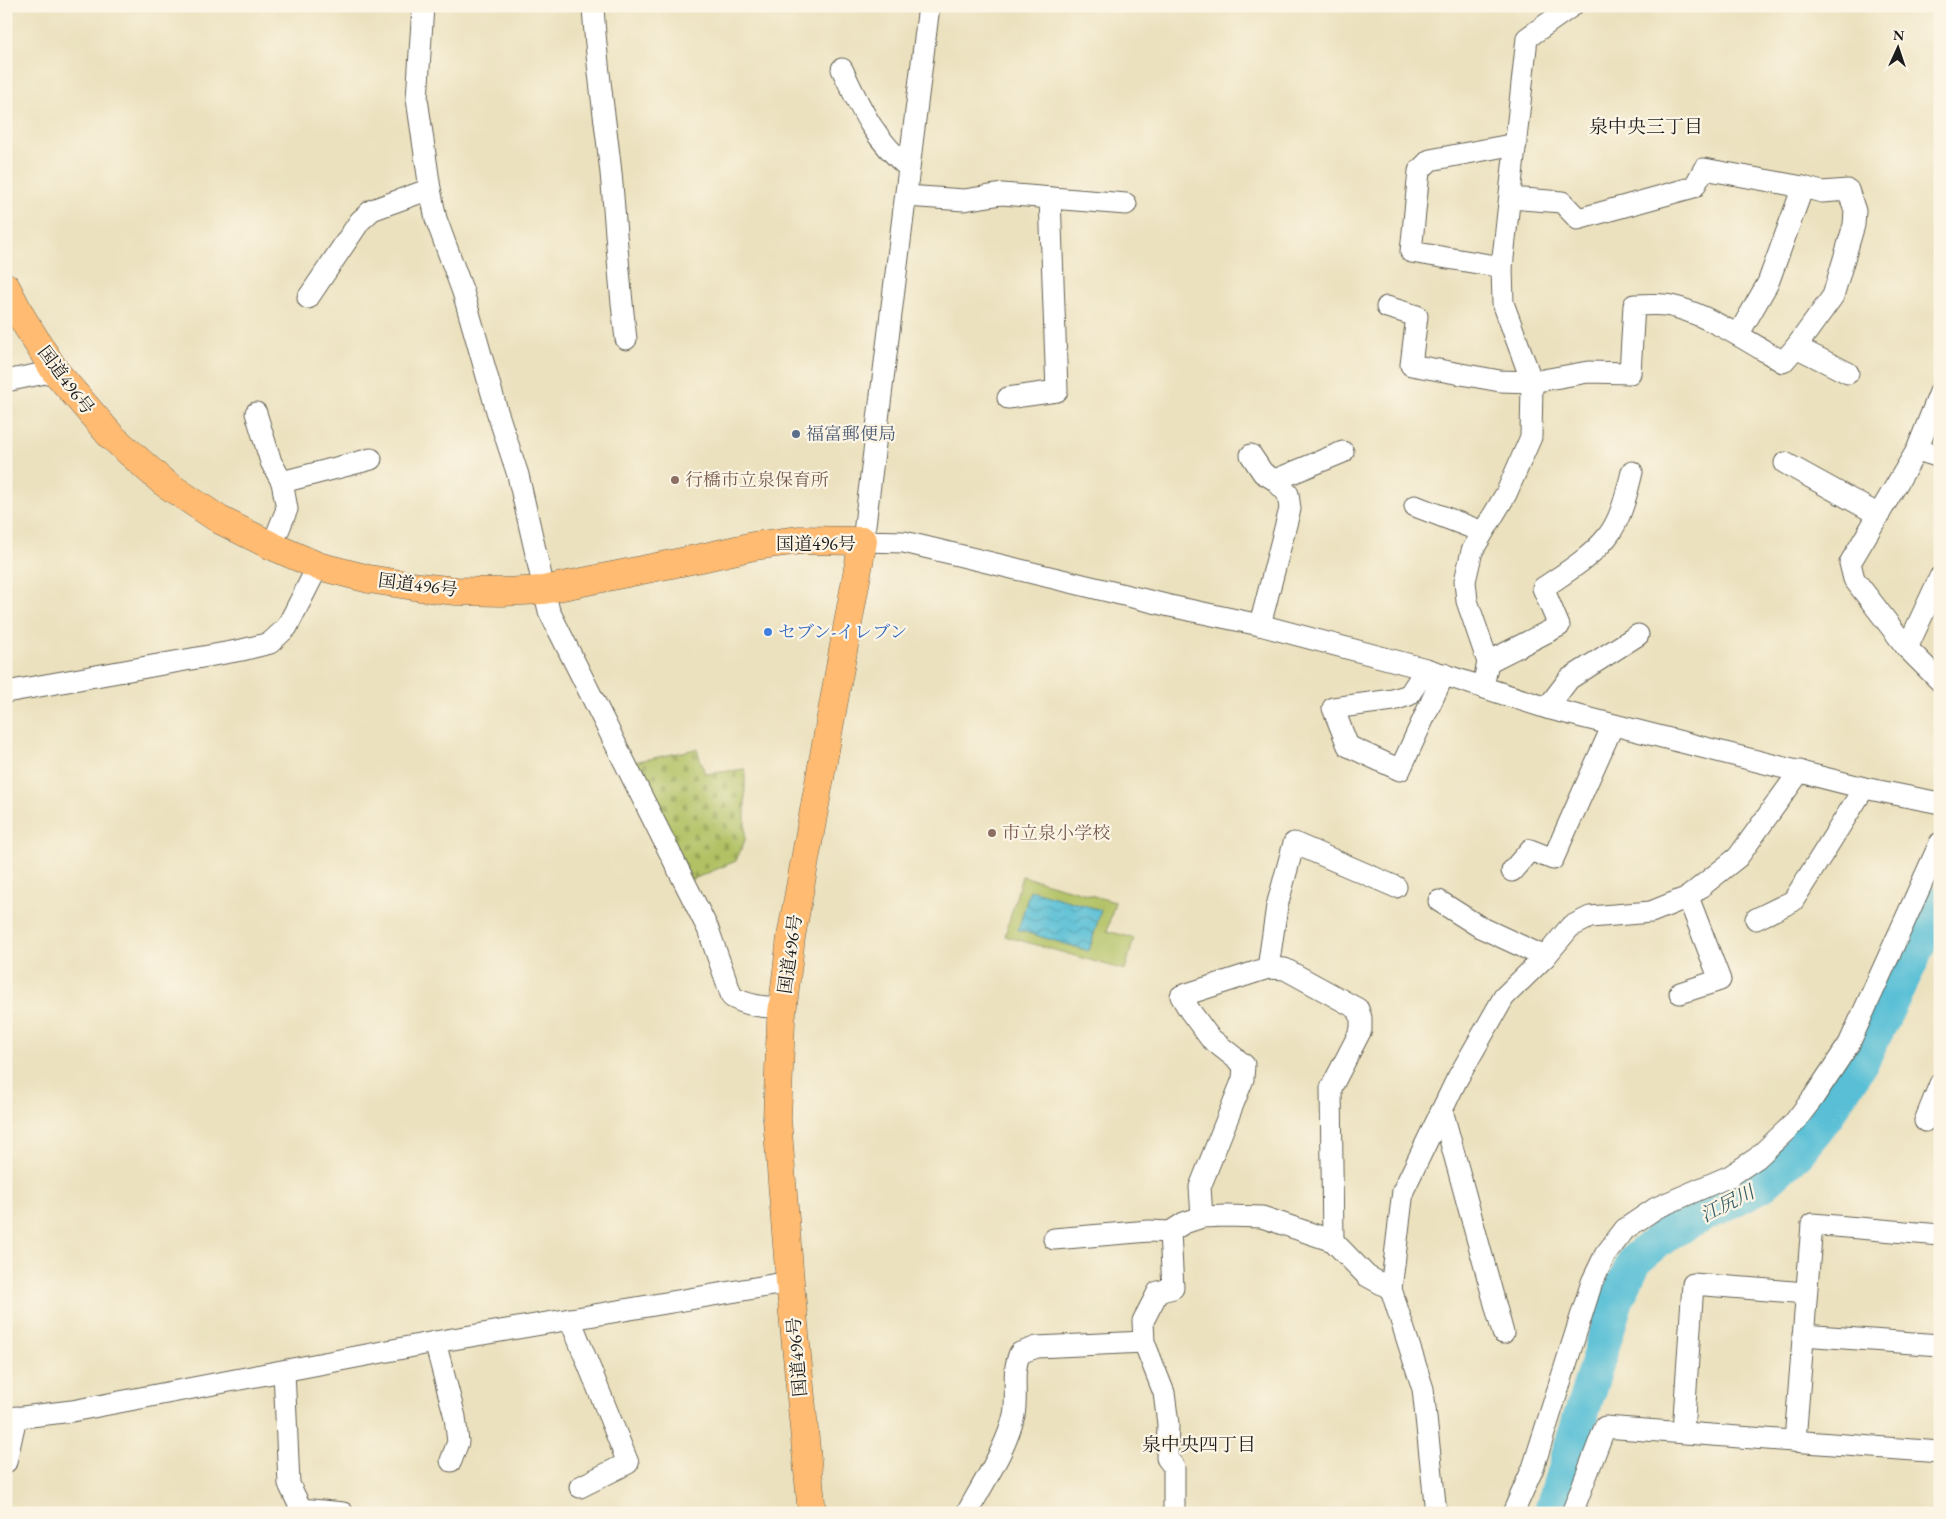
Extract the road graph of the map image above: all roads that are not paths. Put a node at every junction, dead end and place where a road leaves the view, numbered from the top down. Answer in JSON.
{"nodes":[{"id":1,"x":422,"y":6,"type":"edge"},
{"id":2,"x":593,"y":6,"type":"edge"},
{"id":3,"x":929,"y":6,"type":"edge"},
{"id":4,"x":1572,"y":6,"type":"edge"},
{"id":5,"x":842,"y":69,"type":"dead end"},
{"id":6,"x":1516,"y":144,"type":"junction"},
{"id":7,"x":909,"y":168,"type":"junction"},
{"id":8,"x":1803,"y":187,"type":"junction"},
{"id":9,"x":430,"y":189,"type":"junction"},
{"id":10,"x":906,"y":196,"type":"junction"},
{"id":11,"x":1050,"y":198,"type":"junction"},
{"id":12,"x":1510,"y":198,"type":"junction"},
{"id":13,"x":1126,"y":204,"type":"dead end"},
{"id":14,"x":1502,"y":267,"type":"junction"},
{"id":15,"x":6,"y":287,"type":"edge"},
{"id":16,"x":308,"y":298,"type":"dead end"},
{"id":17,"x":1388,"y":307,"type":"dead end"},
{"id":18,"x":1738,"y":335,"type":"junction"},
{"id":19,"x":626,"y":339,"type":"dead end"},
{"id":20,"x":1796,"y":347,"type":"junction"},
{"id":21,"x":55,"y":371,"type":"junction"},
{"id":22,"x":1848,"y":373,"type":"dead end"},
{"id":23,"x":6,"y":381,"type":"edge"},
{"id":24,"x":1532,"y":382,"type":"junction"},
{"id":25,"x":1940,"y":392,"type":"edge"},
{"id":26,"x":1008,"y":398,"type":"dead end"},
{"id":27,"x":256,"y":413,"type":"dead end"},
{"id":28,"x":1917,"y":450,"type":"junction"},
{"id":29,"x":1343,"y":452,"type":"dead end"},
{"id":30,"x":1251,"y":456,"type":"dead end"},
{"id":31,"x":1940,"y":458,"type":"edge"},
{"id":32,"x":371,"y":459,"type":"dead end"},
{"id":33,"x":1785,"y":463,"type":"dead end"},
{"id":34,"x":1632,"y":472,"type":"dead end"},
{"id":35,"x":1275,"y":480,"type":"junction"},
{"id":36,"x":282,"y":482,"type":"junction"},
{"id":37,"x":1416,"y":506,"type":"dead end"},
{"id":38,"x":1879,"y":515,"type":"junction"},
{"id":39,"x":1483,"y":532,"type":"junction"},
{"id":40,"x":863,"y":541,"type":"junction"},
{"id":41,"x":272,"y":546,"type":"junction"},
{"id":42,"x":318,"y":566,"type":"junction"},
{"id":43,"x":1940,"y":577,"type":"edge"},
{"id":44,"x":543,"y":590,"type":"junction"},
{"id":45,"x":1260,"y":625,"type":"junction"},
{"id":46,"x":1638,"y":635,"type":"dead end"},
{"id":47,"x":1906,"y":648,"type":"junction"},
{"id":48,"x":1488,"y":662,"type":"junction"},
{"id":49,"x":1435,"y":672,"type":"junction"},
{"id":50,"x":1940,"y":681,"type":"edge"},
{"id":51,"x":1482,"y":687,"type":"junction"},
{"id":52,"x":6,"y":692,"type":"edge"},
{"id":53,"x":1546,"y":708,"type":"junction"},
{"id":54,"x":1613,"y":725,"type":"junction"},
{"id":55,"x":1800,"y":771,"type":"junction"},
{"id":56,"x":1864,"y":788,"type":"junction"},
{"id":57,"x":1940,"y":803,"type":"edge"},
{"id":58,"x":1940,"y":843,"type":"edge"},
{"id":59,"x":1512,"y":871,"type":"dead end"},
{"id":60,"x":1396,"y":887,"type":"dead end"},
{"id":61,"x":1688,"y":898,"type":"junction"},
{"id":62,"x":1440,"y":901,"type":"dead end"},
{"id":63,"x":1756,"y":920,"type":"dead end"},
{"id":64,"x":1545,"y":957,"type":"junction"},
{"id":65,"x":1268,"y":968,"type":"junction"},
{"id":66,"x":1680,"y":993,"type":"dead end"},
{"id":67,"x":782,"y":1008,"type":"junction"},
{"id":68,"x":1940,"y":1084,"type":"edge"},
{"id":69,"x":1442,"y":1110,"type":"junction"},
{"id":70,"x":1924,"y":1122,"type":"dead end"},
{"id":71,"x":1202,"y":1217,"type":"junction"},
{"id":72,"x":1170,"y":1232,"type":"junction"},
{"id":73,"x":1940,"y":1235,"type":"edge"},
{"id":74,"x":1054,"y":1239,"type":"dead end"},
{"id":75,"x":1333,"y":1241,"type":"junction"},
{"id":76,"x":790,"y":1282,"type":"junction"},
{"id":77,"x":1391,"y":1289,"type":"junction"},
{"id":78,"x":1806,"y":1293,"type":"junction"},
{"id":79,"x":570,"y":1319,"type":"junction"},
{"id":80,"x":1503,"y":1333,"type":"dead end"},
{"id":81,"x":1803,"y":1336,"type":"junction"},
{"id":82,"x":435,"y":1342,"type":"junction"},
{"id":83,"x":1144,"y":1342,"type":"junction"},
{"id":84,"x":1940,"y":1344,"type":"edge"},
{"id":85,"x":284,"y":1370,"type":"junction"},
{"id":86,"x":11,"y":1418,"type":"edge"},
{"id":87,"x":1683,"y":1432,"type":"junction"},
{"id":88,"x":1795,"y":1441,"type":"junction"},
{"id":89,"x":1940,"y":1452,"type":"edge"},
{"id":90,"x":451,"y":1461,"type":"dead end"},
{"id":91,"x":6,"y":1462,"type":"edge"},
{"id":92,"x":580,"y":1486,"type":"dead end"},
{"id":93,"x":302,"y":1511,"type":"edge"},
{"id":94,"x":344,"y":1513,"type":"edge"},
{"id":95,"x":812,"y":1513,"type":"edge"},
{"id":96,"x":967,"y":1513,"type":"edge"},
{"id":97,"x":1174,"y":1513,"type":"edge"},
{"id":98,"x":1436,"y":1513,"type":"edge"},
{"id":99,"x":1513,"y":1513,"type":"edge"},
{"id":100,"x":1572,"y":1513,"type":"edge"}],
"edges":[{"from":1,"to":9,"type":"street"},
{"from":2,"to":19,"type":"street"},
{"from":3,"to":7,"type":"street"},
{"from":4,"to":6,"type":"street"},
{"from":5,"to":7,"type":"street"},
{"from":6,"to":12,"type":"street"},
{"from":6,"to":14,"type":"street"},
{"from":7,"to":10,"type":"street"},
{"from":8,"to":12,"type":"street"},
{"from":8,"to":18,"type":"street"},
{"from":8,"to":20,"type":"street"},
{"from":9,"to":16,"type":"street"},
{"from":9,"to":44,"type":"street"},
{"from":10,"to":11,"type":"street"},
{"from":10,"to":40,"type":"street"},
{"from":11,"to":13,"type":"street"},
{"from":11,"to":26,"type":"street"},
{"from":12,"to":14,"type":"street"},
{"from":14,"to":24,"type":"street"},
{"from":15,"to":21,"type":"highway","name":"国道496号"},
{"from":17,"to":24,"type":"street"},
{"from":18,"to":20,"type":"street"},
{"from":18,"to":24,"type":"street"},
{"from":20,"to":22,"type":"street"},
{"from":21,"to":23,"type":"street"},
{"from":21,"to":41,"type":"highway","name":"国道496号"},
{"from":24,"to":39,"type":"street"},
{"from":25,"to":28,"type":"street"},
{"from":27,"to":36,"type":"street"},
{"from":28,"to":31,"type":"street"},
{"from":28,"to":38,"type":"street"},
{"from":29,"to":35,"type":"street"},
{"from":30,"to":35,"type":"street"},
{"from":32,"to":36,"type":"street"},
{"from":33,"to":38,"type":"street"},
{"from":34,"to":48,"type":"street"},
{"from":35,"to":45,"type":"street"},
{"from":36,"to":41,"type":"street"},
{"from":37,"to":39,"type":"street"},
{"from":38,"to":47,"type":"street"},
{"from":39,"to":48,"type":"street"},
{"from":40,"to":44,"type":"highway","name":"国道496号"},
{"from":40,"to":45,"type":"street"},
{"from":40,"to":67,"type":"highway","name":"国道496号"},
{"from":41,"to":42,"type":"highway","name":"国道496号"},
{"from":42,"to":44,"type":"highway","name":"国道496号"},
{"from":42,"to":52,"type":"street"},
{"from":43,"to":47,"type":"street"},
{"from":44,"to":67,"type":"street"},
{"from":45,"to":49,"type":"street"},
{"from":46,"to":53,"type":"street"},
{"from":47,"to":50,"type":"street"},
{"from":48,"to":51,"type":"street"},
{"from":49,"to":49,"type":"street"},
{"from":49,"to":51,"type":"street"},
{"from":51,"to":53,"type":"street"},
{"from":53,"to":54,"type":"street"},
{"from":54,"to":55,"type":"street"},
{"from":54,"to":59,"type":"street"},
{"from":55,"to":56,"type":"street"},
{"from":55,"to":61,"type":"street"},
{"from":56,"to":57,"type":"street"},
{"from":56,"to":63,"type":"street"},
{"from":58,"to":99,"type":"street"},
{"from":60,"to":65,"type":"street"},
{"from":61,"to":64,"type":"street"},
{"from":61,"to":66,"type":"street"},
{"from":62,"to":64,"type":"street"},
{"from":64,"to":69,"type":"street"},
{"from":65,"to":71,"type":"street"},
{"from":65,"to":75,"type":"street"},
{"from":67,"to":76,"type":"highway","name":"国道496号"},
{"from":68,"to":70,"type":"street"},
{"from":69,"to":77,"type":"street"},
{"from":69,"to":80,"type":"street"},
{"from":71,"to":72,"type":"street"},
{"from":71,"to":75,"type":"street"},
{"from":72,"to":74,"type":"street"},
{"from":72,"to":83,"type":"street"},
{"from":73,"to":78,"type":"street"},
{"from":75,"to":77,"type":"street"},
{"from":76,"to":79,"type":"street"},
{"from":76,"to":95,"type":"highway","name":"国道496号"},
{"from":77,"to":98,"type":"street"},
{"from":78,"to":81,"type":"street"},
{"from":78,"to":87,"type":"street"},
{"from":79,"to":82,"type":"street"},
{"from":79,"to":92,"type":"street"},
{"from":81,"to":84,"type":"street"},
{"from":81,"to":88,"type":"street"},
{"from":82,"to":85,"type":"street"},
{"from":82,"to":90,"type":"street"},
{"from":83,"to":96,"type":"street"},
{"from":83,"to":97,"type":"street"},
{"from":85,"to":86,"type":"street"},
{"from":85,"to":93,"type":"street"},
{"from":86,"to":91,"type":"street"},
{"from":87,"to":88,"type":"street"},
{"from":87,"to":100,"type":"street"},
{"from":88,"to":89,"type":"street"},
{"from":93,"to":94,"type":"street"}]}
